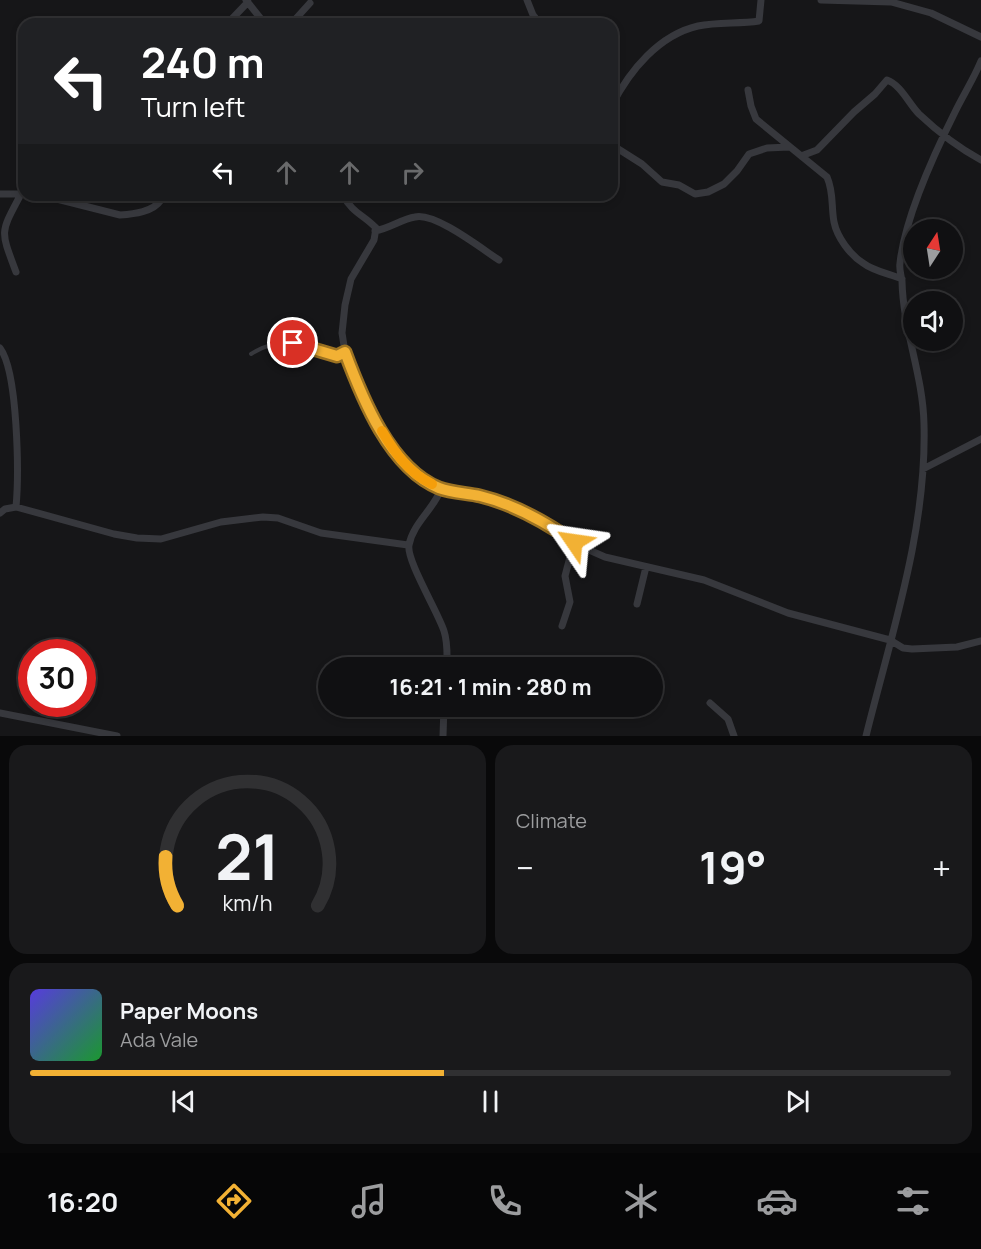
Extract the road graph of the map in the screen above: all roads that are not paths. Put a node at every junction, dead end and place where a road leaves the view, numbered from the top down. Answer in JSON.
{"nodes":[{"id":1,"x":527,"y":0,"type":"edge"},
{"id":2,"x":761,"y":0,"type":"edge"},
{"id":3,"x":821,"y":0,"type":"edge"},
{"id":4,"x":857,"y":0,"type":"edge"},
{"id":5,"x":247,"y":1,"type":"edge"},
{"id":6,"x":310,"y":3,"type":"dead end"},
{"id":7,"x":232,"y":18,"type":"edge"},
{"id":8,"x":260,"y":18,"type":"edge"},
{"id":9,"x":296,"y":18,"type":"edge"},
{"id":10,"x":535,"y":18,"type":"edge"},
{"id":11,"x":981,"y":37,"type":"edge"},
{"id":12,"x":981,"y":62,"type":"edge"},
{"id":13,"x":978,"y":73,"type":"edge"},
{"id":14,"x":748,"y":90,"type":"dead end"},
{"id":15,"x":618,"y":95,"type":"edge"},
{"id":16,"x":945,"y":134,"type":"junction"},
{"id":17,"x":789,"y":147,"type":"junction"},
{"id":18,"x":618,"y":149,"type":"edge"},
{"id":19,"x":801,"y":156,"type":"junction"},
{"id":20,"x":981,"y":160,"type":"edge"},
{"id":21,"x":0,"y":194,"type":"edge"},
{"id":22,"x":18,"y":194,"type":"edge"},
{"id":23,"x":18,"y":201,"type":"edge"},
{"id":24,"x":65,"y":201,"type":"edge"},
{"id":25,"x":160,"y":201,"type":"edge"},
{"id":26,"x":346,"y":201,"type":"edge"},
{"id":27,"x":375,"y":231,"type":"junction"},
{"id":28,"x":499,"y":260,"type":"dead end"},
{"id":29,"x":16,"y":272,"type":"dead end"},
{"id":30,"x":902,"y":279,"type":"junction"},
{"id":31,"x":0,"y":348,"type":"edge"},
{"id":32,"x":345,"y":352,"type":"junction"},
{"id":33,"x":251,"y":354,"type":"dead end"},
{"id":34,"x":981,"y":439,"type":"edge"},
{"id":35,"x":923,"y":469,"type":"junction"},
{"id":36,"x":441,"y":489,"type":"junction"},
{"id":37,"x":16,"y":507,"type":"junction"},
{"id":38,"x":0,"y":513,"type":"edge"},
{"id":39,"x":574,"y":542,"type":"junction"},
{"id":40,"x":408,"y":545,"type":"junction"},
{"id":41,"x":646,"y":567,"type":"junction"},
{"id":42,"x":637,"y":604,"type":"dead end"},
{"id":43,"x":562,"y":626,"type":"dead end"},
{"id":44,"x":890,"y":640,"type":"junction"},
{"id":45,"x":981,"y":641,"type":"edge"},
{"id":46,"x":448,"y":657,"type":"edge"},
{"id":47,"x":710,"y":703,"type":"dead end"},
{"id":48,"x":0,"y":713,"type":"edge"},
{"id":49,"x":444,"y":717,"type":"edge"},
{"id":50,"x":117,"y":736,"type":"edge"},
{"id":51,"x":443,"y":736,"type":"edge"},
{"id":52,"x":734,"y":736,"type":"edge"},
{"id":53,"x":866,"y":736,"type":"edge"}],
"edges":[{"from":1,"to":10,"type":"street"},
{"from":2,"to":15,"type":"street"},
{"from":3,"to":4,"type":"street"},
{"from":4,"to":11,"type":"street"},
{"from":5,"to":7,"type":"street"},
{"from":5,"to":8,"type":"street"},
{"from":6,"to":9,"type":"street"},
{"from":12,"to":13,"type":"street"},
{"from":13,"to":16,"type":"street"},
{"from":14,"to":17,"type":"street"},
{"from":16,"to":19,"type":"street"},
{"from":16,"to":20,"type":"street"},
{"from":16,"to":30,"type":"street"},
{"from":17,"to":18,"type":"street"},
{"from":17,"to":19,"type":"street"},
{"from":19,"to":30,"type":"street"},
{"from":21,"to":22,"type":"street"},
{"from":23,"to":29,"type":"street"},
{"from":24,"to":25,"type":"street"},
{"from":26,"to":27,"type":"street"},
{"from":27,"to":28,"type":"street"},
{"from":27,"to":32,"type":"street"},
{"from":30,"to":35,"type":"street"},
{"from":31,"to":37,"type":"street"},
{"from":32,"to":33,"type":"lane"},
{"from":32,"to":36,"type":"street"},
{"from":34,"to":35,"type":"street"},
{"from":35,"to":44,"type":"street"},
{"from":36,"to":39,"type":"street"},
{"from":36,"to":40,"type":"street"},
{"from":37,"to":38,"type":"street"},
{"from":37,"to":40,"type":"street"},
{"from":39,"to":41,"type":"street"},
{"from":39,"to":43,"type":"street"},
{"from":40,"to":46,"type":"street"},
{"from":41,"to":42,"type":"street"},
{"from":41,"to":44,"type":"street"},
{"from":44,"to":45,"type":"street"},
{"from":44,"to":53,"type":"street"},
{"from":47,"to":52,"type":"street"},
{"from":48,"to":50,"type":"street"},
{"from":49,"to":51,"type":"street"}]}
